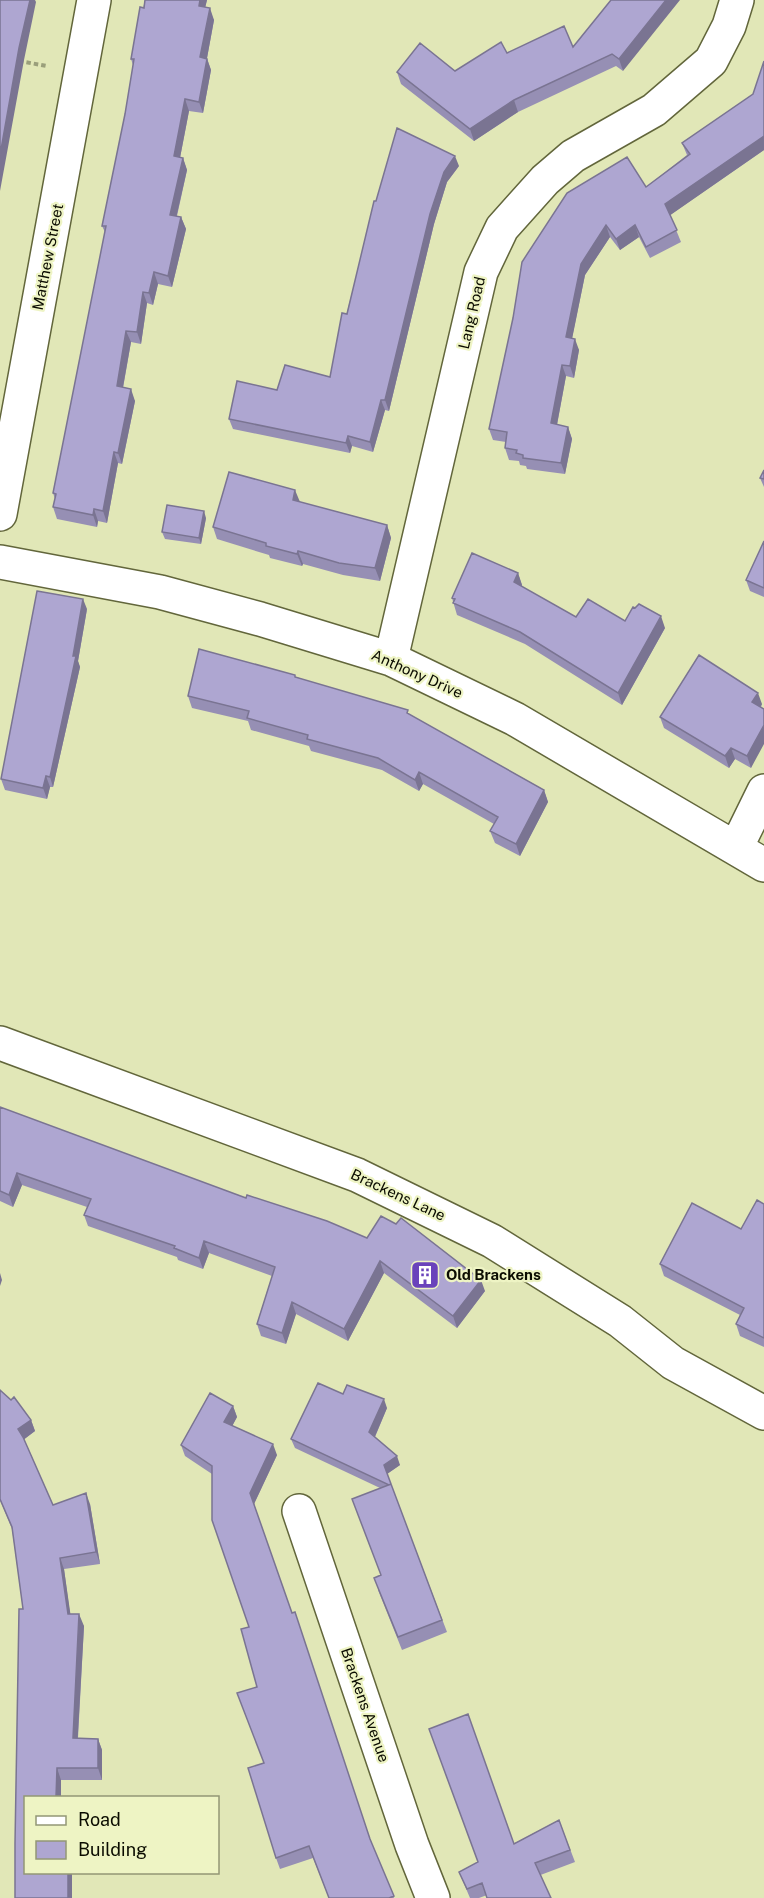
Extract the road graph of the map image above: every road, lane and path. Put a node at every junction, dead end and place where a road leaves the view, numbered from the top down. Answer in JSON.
{"nodes":[{"id":1,"x":94,"y":0,"type":"edge"},
{"id":2,"x":737,"y":0,"type":"edge"},
{"id":3,"x":10,"y":59,"type":"edge"},
{"id":4,"x":83,"y":73,"type":"junction"},
{"id":5,"x":0,"y":514,"type":"edge"},
{"id":6,"x":0,"y":562,"type":"edge"},
{"id":7,"x":391,"y":659,"type":"junction"},
{"id":8,"x":764,"y":791,"type":"edge"},
{"id":9,"x":736,"y":848,"type":"junction"},
{"id":10,"x":764,"y":865,"type":"edge"},
{"id":11,"x":0,"y":1043,"type":"edge"},
{"id":12,"x":764,"y":1413,"type":"edge"},
{"id":13,"x":299,"y":1511,"type":"dead end"},
{"id":14,"x":434,"y":1898,"type":"edge"}],
"edges":[{"from":1,"to":4,"type":"street","name":"Matthew Street"},
{"from":2,"to":7,"type":"street","name":"Lang Road"},
{"from":3,"to":4,"type":"path"},
{"from":4,"to":5,"type":"street","name":"Matthew Street"},
{"from":6,"to":7,"type":"street","name":"Anthony Drive"},
{"from":7,"to":9,"type":"street","name":"Anthony Drive"},
{"from":8,"to":9,"type":"street"},
{"from":9,"to":10,"type":"street","name":"Anthony Drive"},
{"from":11,"to":12,"type":"street","name":"Brackens Lane"},
{"from":13,"to":14,"type":"street","name":"Brackens Avenue"}]}
